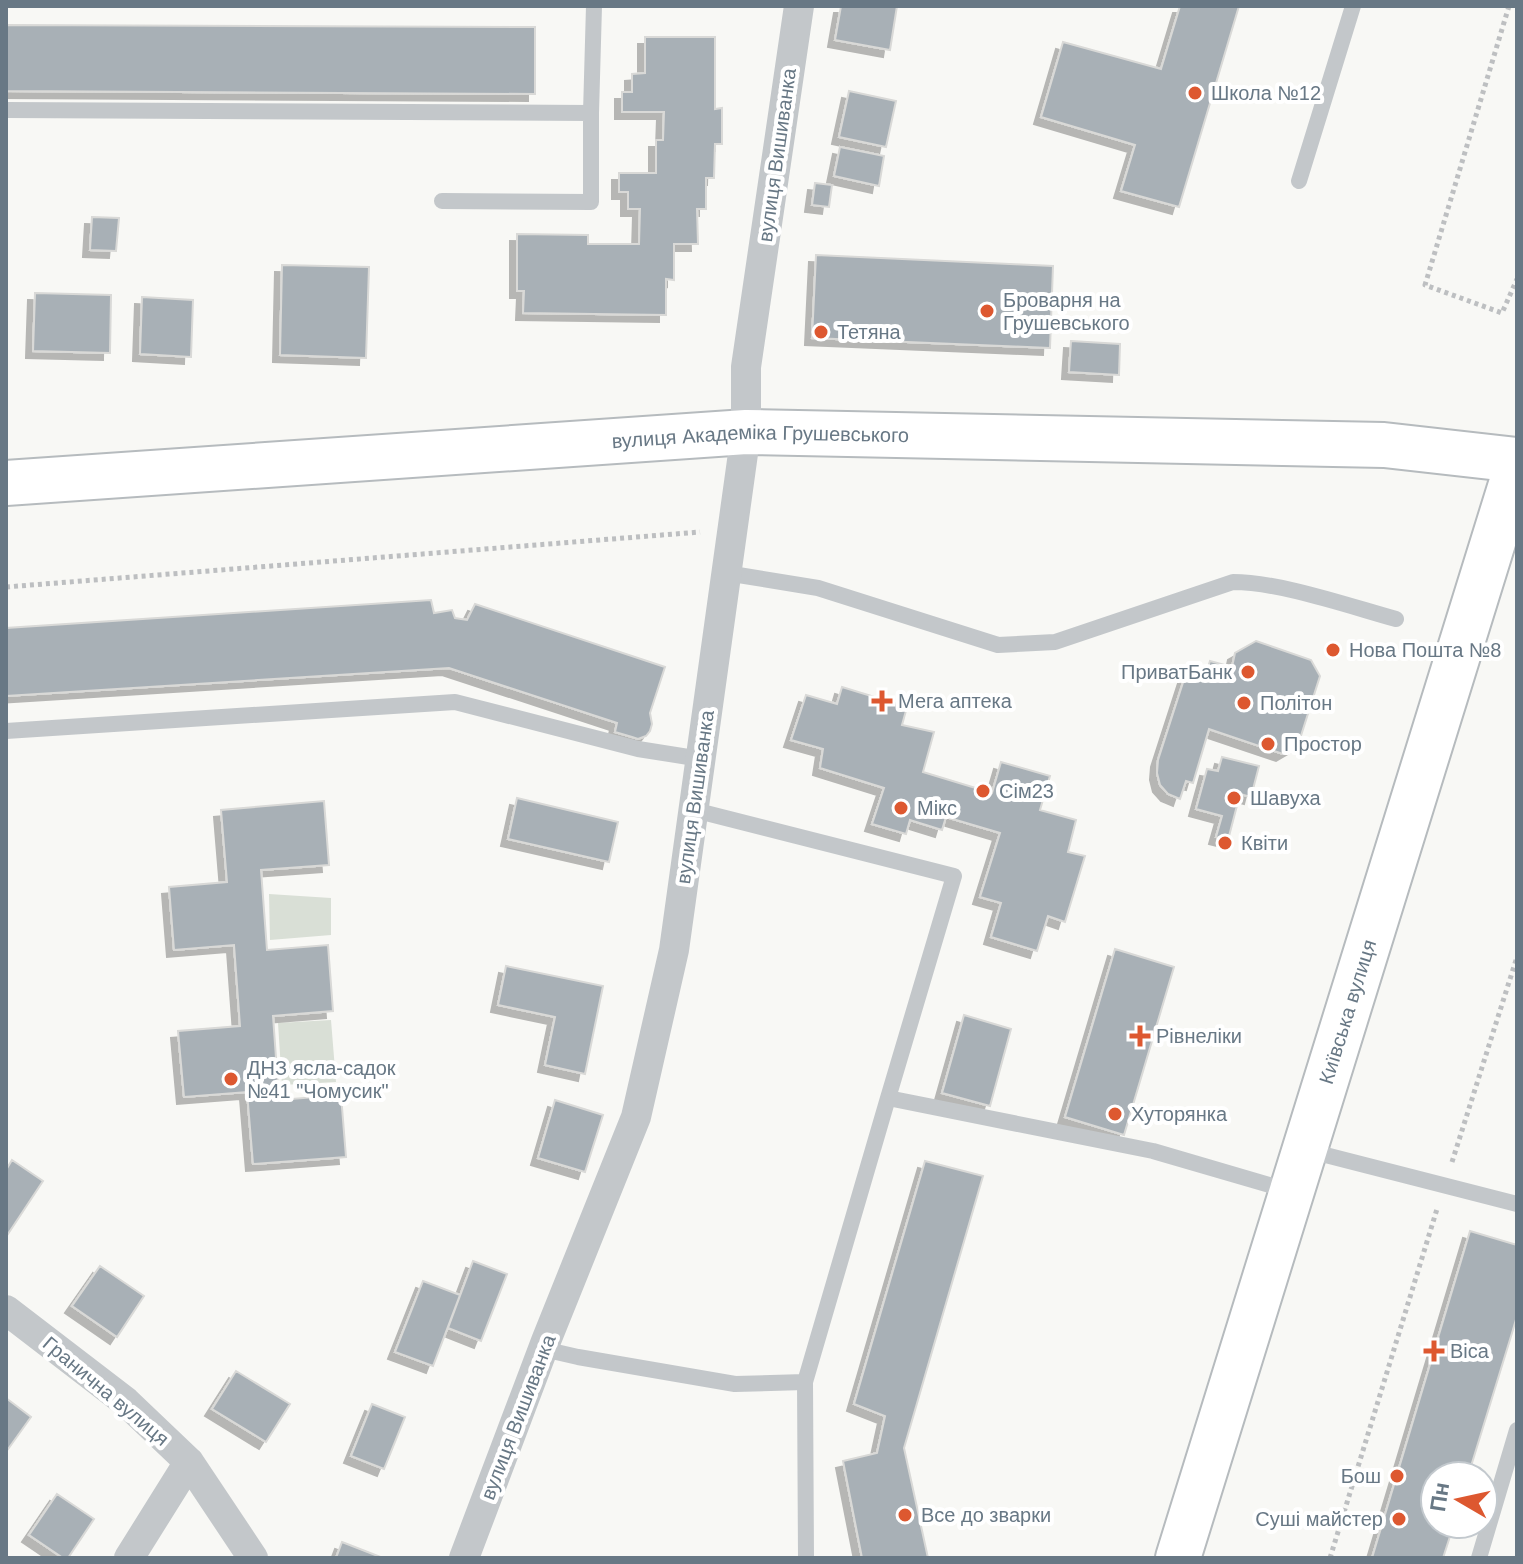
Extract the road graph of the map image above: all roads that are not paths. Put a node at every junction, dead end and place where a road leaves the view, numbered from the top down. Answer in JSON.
{"nodes":[{"id":1,"x":594,"y":6,"type":"edge"},
{"id":2,"x":799,"y":6,"type":"edge"},
{"id":3,"x":1353,"y":6,"type":"edge"},
{"id":4,"x":6,"y":110,"type":"edge"},
{"id":5,"x":591,"y":113,"type":"junction"},
{"id":6,"x":1299,"y":181,"type":"dead end"},
{"id":7,"x":442,"y":201,"type":"dead end"},
{"id":8,"x":746,"y":432,"type":"junction"},
{"id":9,"x":1517,"y":462,"type":"edge"},
{"id":10,"x":6,"y":483,"type":"edge"},
{"id":11,"x":726,"y":573,"type":"junction"},
{"id":12,"x":1396,"y":619,"type":"dead end"},
{"id":13,"x":6,"y":731,"type":"edge"},
{"id":14,"x":701,"y":759,"type":"junction"},
{"id":15,"x":694,"y":810,"type":"junction"},
{"id":16,"x":888,"y":1098,"type":"junction"},
{"id":17,"x":1305,"y":1149,"type":"junction"},
{"id":18,"x":1291,"y":1191,"type":"junction"},
{"id":19,"x":1517,"y":1204,"type":"edge"},
{"id":20,"x":6,"y":1310,"type":"edge"},
{"id":21,"x":543,"y":1349,"type":"junction"},
{"id":22,"x":805,"y":1382,"type":"junction"},
{"id":23,"x":1517,"y":1430,"type":"edge"},
{"id":24,"x":189,"y":1462,"type":"junction"},
{"id":25,"x":129,"y":1558,"type":"edge"},
{"id":26,"x":253,"y":1558,"type":"edge"},
{"id":27,"x":464,"y":1558,"type":"edge"},
{"id":28,"x":806,"y":1558,"type":"edge"},
{"id":29,"x":1178,"y":1558,"type":"edge"},
{"id":30,"x":1479,"y":1558,"type":"edge"}],
"edges":[{"from":1,"to":5,"type":"lane"},
{"from":2,"to":8,"type":"street","name":"вулиця Вишиванка"},
{"from":3,"to":6,"type":"lane"},
{"from":4,"to":5,"type":"lane"},
{"from":5,"to":7,"type":"lane"},
{"from":8,"to":9,"type":"main road","name":"вулиця Академіка Грушевського"},
{"from":8,"to":10,"type":"main road","name":"вулиця Академіка Грушевського"},
{"from":8,"to":11,"type":"street","name":"вулиця Вишиванка"},
{"from":9,"to":17,"type":"main road","name":"Київська вулиця"},
{"from":11,"to":12,"type":"lane"},
{"from":11,"to":14,"type":"street","name":"вулиця Вишиванка"},
{"from":13,"to":14,"type":"lane"},
{"from":14,"to":15,"type":"street","name":"вулиця Вишиванка"},
{"from":15,"to":16,"type":"lane"},
{"from":15,"to":21,"type":"street","name":"вулиця Вишиванка"},
{"from":16,"to":18,"type":"lane"},
{"from":16,"to":22,"type":"lane"},
{"from":17,"to":18,"type":"main road","name":"Київська вулиця"},
{"from":17,"to":19,"type":"lane"},
{"from":18,"to":29,"type":"main road","name":"Київська вулиця"},
{"from":20,"to":24,"type":"street","name":"Гранична вулиця"},
{"from":21,"to":22,"type":"lane"},
{"from":21,"to":27,"type":"street","name":"вулиця Вишиванка"},
{"from":22,"to":28,"type":"lane"},
{"from":23,"to":30,"type":"lane"},
{"from":24,"to":25,"type":"street"},
{"from":24,"to":26,"type":"street","name":"Гранична вулиця"}]}
